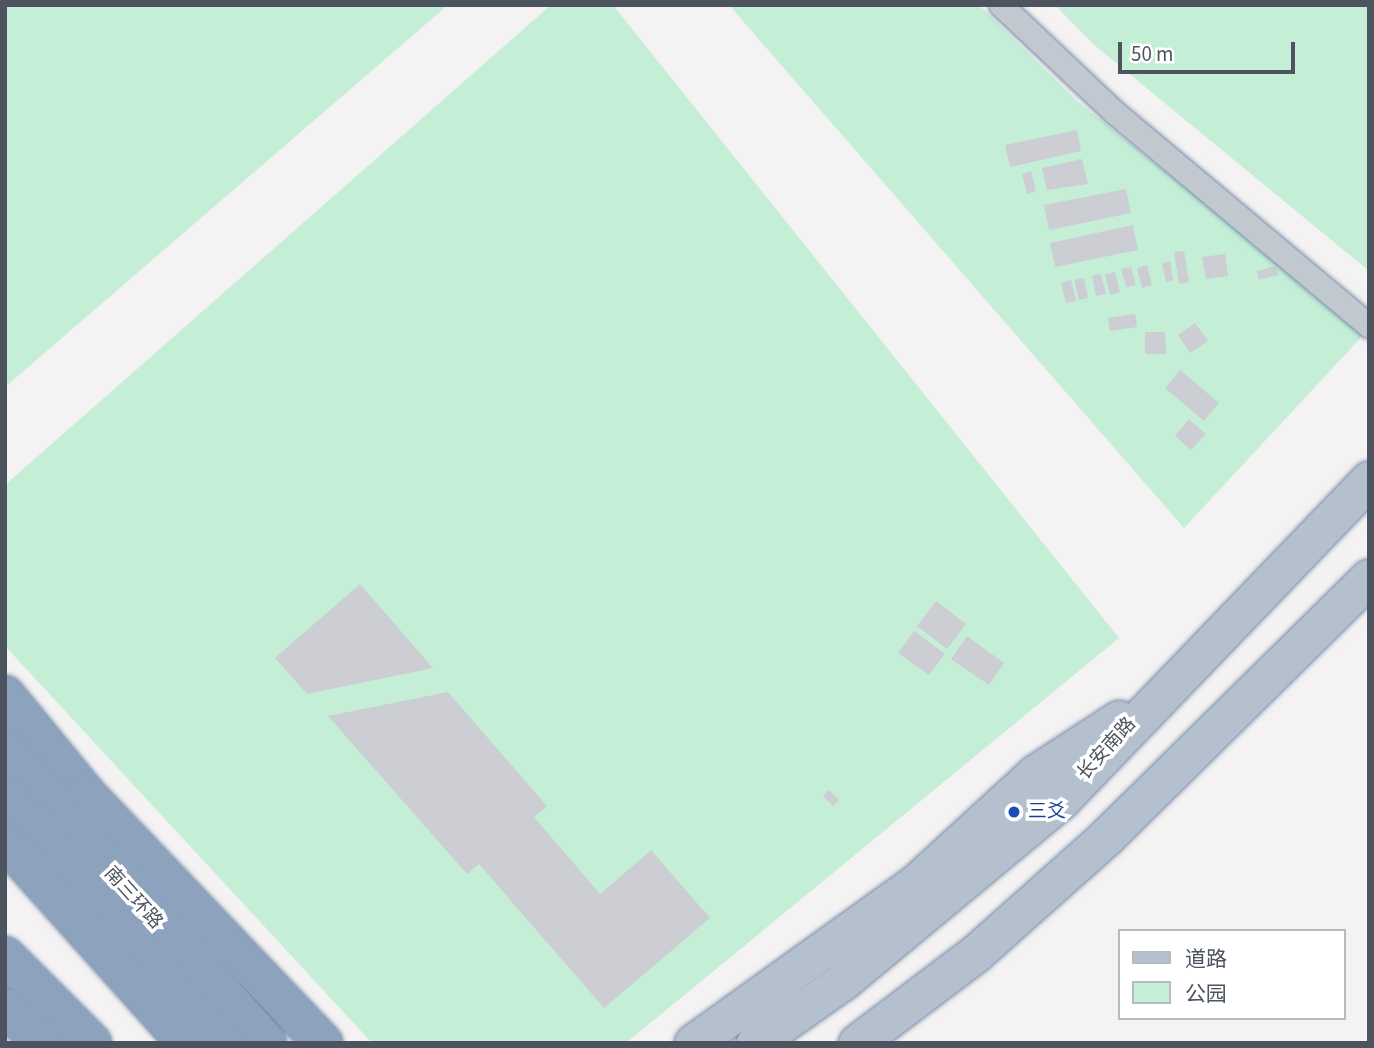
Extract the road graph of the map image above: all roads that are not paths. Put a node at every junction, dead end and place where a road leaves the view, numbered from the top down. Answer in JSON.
{"nodes":[{"id":1,"x":1001,"y":5,"type":"edge"},
{"id":2,"x":1369,"y":326,"type":"edge"},
{"id":3,"x":1369,"y":480,"type":"edge"},
{"id":4,"x":1369,"y":578,"type":"edge"},
{"id":5,"x":5,"y":695,"type":"edge"},
{"id":6,"x":1147,"y":703,"type":"junction"},
{"id":7,"x":5,"y":747,"type":"edge"},
{"id":8,"x":5,"y":795,"type":"edge"},
{"id":9,"x":5,"y":841,"type":"edge"},
{"id":10,"x":5,"y":956,"type":"edge"},
{"id":11,"x":5,"y":1008,"type":"edge"},
{"id":12,"x":44,"y":1043,"type":"edge"},
{"id":13,"x":92,"y":1043,"type":"edge"},
{"id":14,"x":186,"y":1043,"type":"edge"},
{"id":15,"x":225,"y":1043,"type":"edge"},
{"id":16,"x":267,"y":1043,"type":"edge"},
{"id":17,"x":323,"y":1043,"type":"edge"},
{"id":18,"x":693,"y":1043,"type":"edge"},
{"id":19,"x":755,"y":1043,"type":"edge"},
{"id":20,"x":858,"y":1043,"type":"edge"}],
"edges":[{"from":1,"to":2,"type":"street"},
{"from":3,"to":6,"type":"main road","name":"长安南路"},
{"from":4,"to":20,"type":"main road"},
{"from":5,"to":17,"type":"highway"},
{"from":6,"to":18,"type":"main road"},
{"from":6,"to":19,"type":"main road","name":"长安南路"},
{"from":7,"to":16,"type":"highway","name":"南三环路"},
{"from":8,"to":15,"type":"highway","name":"南三环路"},
{"from":9,"to":14,"type":"highway"},
{"from":10,"to":13,"type":"highway"},
{"from":11,"to":12,"type":"highway"}]}
